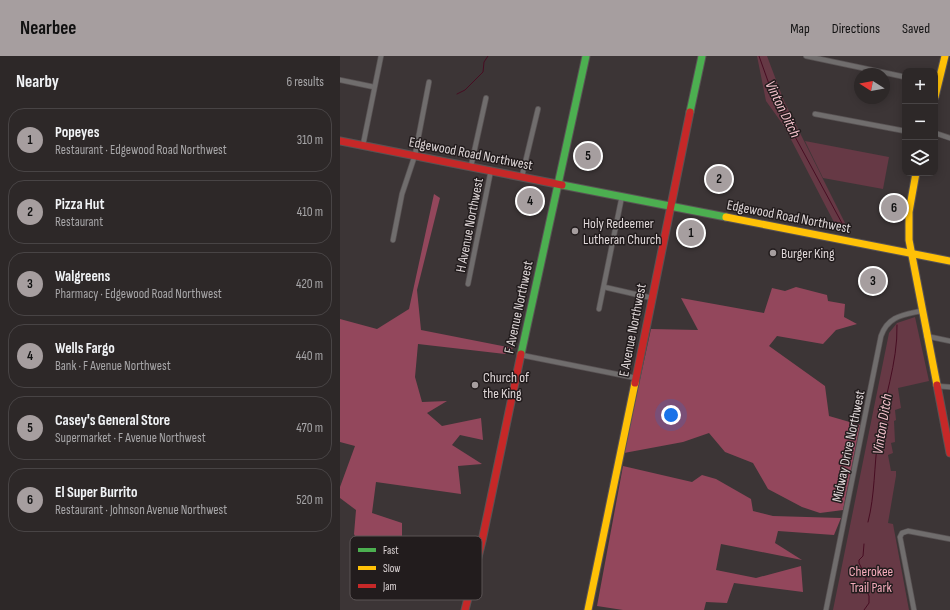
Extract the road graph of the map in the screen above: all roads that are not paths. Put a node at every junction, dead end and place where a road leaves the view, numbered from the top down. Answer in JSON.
{"nodes":[{"id":1,"x":381,"y":56,"type":"edge"},
{"id":2,"x":586,"y":56,"type":"edge"},
{"id":3,"x":702,"y":56,"type":"edge"},
{"id":4,"x":806,"y":56,"type":"edge"},
{"id":5,"x":945,"y":56,"type":"edge"},
{"id":6,"x":902,"y":76,"type":"edge"},
{"id":7,"x":340,"y":80,"type":"edge"},
{"id":8,"x":938,"y":80,"type":"edge"},
{"id":9,"x":429,"y":82,"type":"dead end"},
{"id":10,"x":374,"y":87,"type":"junction"},
{"id":11,"x":486,"y":98,"type":"dead end"},
{"id":12,"x":538,"y":109,"type":"dead end"},
{"id":13,"x":815,"y":114,"type":"dead end"},
{"id":14,"x":902,"y":130,"type":"edge"},
{"id":15,"x":938,"y":134,"type":"edge"},
{"id":16,"x":950,"y":138,"type":"edge"},
{"id":17,"x":340,"y":140,"type":"edge"},
{"id":18,"x":363,"y":145,"type":"junction"},
{"id":19,"x":415,"y":155,"type":"junction"},
{"id":20,"x":472,"y":166,"type":"junction"},
{"id":21,"x":491,"y":170,"type":"junction"},
{"id":22,"x":522,"y":176,"type":"junction"},
{"id":23,"x":916,"y":176,"type":"edge"},
{"id":24,"x":557,"y":182,"type":"junction"},
{"id":25,"x":622,"y":196,"type":"junction"},
{"id":26,"x":671,"y":206,"type":"junction"},
{"id":27,"x":393,"y":240,"type":"dead end"},
{"id":28,"x":911,"y":254,"type":"junction"},
{"id":29,"x":950,"y":261,"type":"edge"},
{"id":30,"x":468,"y":284,"type":"dead end"},
{"id":31,"x":604,"y":287,"type":"junction"},
{"id":32,"x":652,"y":298,"type":"junction"},
{"id":33,"x":599,"y":309,"type":"dead end"},
{"id":34,"x":921,"y":311,"type":"junction"},
{"id":35,"x":926,"y":336,"type":"junction"},
{"id":36,"x":950,"y":340,"type":"edge"},
{"id":37,"x":521,"y":355,"type":"junction"},
{"id":38,"x":636,"y":378,"type":"junction"},
{"id":39,"x":936,"y":386,"type":"junction"},
{"id":40,"x":950,"y":387,"type":"edge"},
{"id":41,"x":948,"y":434,"type":"edge"},
{"id":42,"x":950,"y":453,"type":"edge"},
{"id":43,"x":950,"y":539,"type":"edge"},
{"id":44,"x":482,"y":542,"type":"edge"},
{"id":45,"x":468,"y":600,"type":"edge"},
{"id":46,"x":465,"y":610,"type":"edge"},
{"id":47,"x":588,"y":610,"type":"edge"},
{"id":48,"x":826,"y":610,"type":"edge"},
{"id":49,"x":914,"y":610,"type":"edge"}],
"edges":[{"from":1,"to":10,"type":"street"},
{"from":2,"to":24,"type":"main road","name":"F Avenue Northwest"},
{"from":3,"to":26,"type":"main road","name":"E Avenue Northwest"},
{"from":4,"to":6,"type":"street"},
{"from":5,"to":8,"type":"main road"},
{"from":7,"to":10,"type":"street"},
{"from":9,"to":19,"type":"street"},
{"from":10,"to":18,"type":"street"},
{"from":11,"to":20,"type":"street","name":"H Avenue Northwest"},
{"from":12,"to":22,"type":"street"},
{"from":13,"to":14,"type":"street"},
{"from":15,"to":16,"type":"street"},
{"from":17,"to":18,"type":"main road","name":"Edgewood Road Northwest"},
{"from":18,"to":19,"type":"main road","name":"Edgewood Road Northwest"},
{"from":19,"to":20,"type":"main road","name":"Edgewood Road Northwest"},
{"from":19,"to":27,"type":"street"},
{"from":20,"to":21,"type":"main road","name":"Edgewood Road Northwest"},
{"from":21,"to":22,"type":"main road","name":"Edgewood Road Northwest"},
{"from":21,"to":30,"type":"street","name":"H Avenue Northwest"},
{"from":22,"to":24,"type":"main road","name":"Edgewood Road Northwest"},
{"from":23,"to":28,"type":"main road"},
{"from":24,"to":25,"type":"main road","name":"Edgewood Road Northwest"},
{"from":24,"to":37,"type":"main road","name":"F Avenue Northwest"},
{"from":25,"to":26,"type":"main road","name":"Edgewood Road Northwest"},
{"from":25,"to":31,"type":"street"},
{"from":26,"to":28,"type":"main road","name":"Edgewood Road Northwest"},
{"from":26,"to":32,"type":"main road","name":"E Avenue Northwest"},
{"from":28,"to":29,"type":"main road","name":"Edgewood Road Northwest"},
{"from":28,"to":34,"type":"main road"},
{"from":31,"to":32,"type":"street"},
{"from":31,"to":33,"type":"street"},
{"from":32,"to":38,"type":"main road","name":"E Avenue Northwest"},
{"from":34,"to":35,"type":"main road"},
{"from":34,"to":48,"type":"street","name":"Midway Drive Northwest"},
{"from":35,"to":36,"type":"street"},
{"from":35,"to":39,"type":"main road"},
{"from":37,"to":38,"type":"street"},
{"from":37,"to":44,"type":"main road","name":"F Avenue Northwest"},
{"from":38,"to":47,"type":"main road","name":"E Avenue Northwest"},
{"from":39,"to":40,"type":"street"},
{"from":39,"to":41,"type":"main road"},
{"from":41,"to":42,"type":"main road"},
{"from":43,"to":49,"type":"street"},
{"from":45,"to":46,"type":"main road","name":"F Avenue Northwest"}]}
